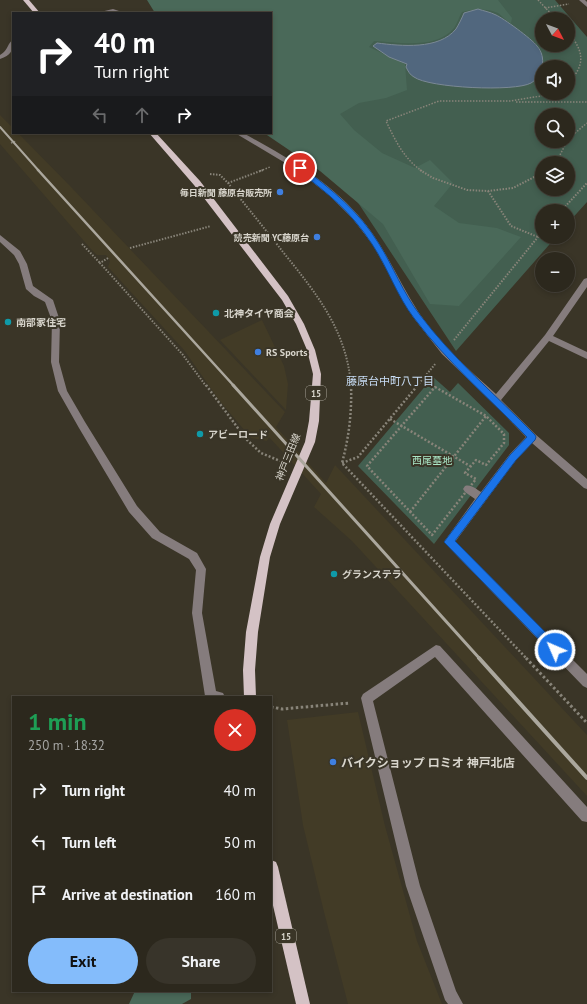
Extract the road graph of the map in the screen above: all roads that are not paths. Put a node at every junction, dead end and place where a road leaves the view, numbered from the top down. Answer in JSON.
{"nodes":[{"id":1,"x":26,"y":0,"type":"edge"},
{"id":2,"x":582,"y":0,"type":"edge"},
{"id":3,"x":587,"y":6,"type":"edge"},
{"id":4,"x":36,"y":12,"type":"edge"},
{"id":5,"x":106,"y":12,"type":"edge"},
{"id":6,"x":118,"y":12,"type":"edge"},
{"id":7,"x":12,"y":44,"type":"edge"},
{"id":8,"x":0,"y":57,"type":"edge"},
{"id":9,"x":153,"y":134,"type":"edge"},
{"id":10,"x":240,"y":134,"type":"edge"},
{"id":11,"x":0,"y":238,"type":"edge"},
{"id":12,"x":587,"y":281,"type":"edge"},
{"id":13,"x":548,"y":337,"type":"junction"},
{"id":14,"x":587,"y":356,"type":"edge"},
{"id":15,"x":496,"y":400,"type":"junction"},
{"id":16,"x":532,"y":437,"type":"junction"},
{"id":17,"x":587,"y":485,"type":"edge"},
{"id":18,"x":468,"y":489,"type":"road end"},
{"id":19,"x":482,"y":498,"type":"junction"},
{"id":20,"x":587,"y":682,"type":"edge"},
{"id":21,"x":210,"y":696,"type":"edge"},
{"id":22,"x":250,"y":696,"type":"edge"},
{"id":23,"x":587,"y":816,"type":"edge"},
{"id":24,"x":272,"y":871,"type":"edge"},
{"id":25,"x":303,"y":1004,"type":"edge"},
{"id":26,"x":456,"y":1004,"type":"edge"}],
"edges":[{"from":1,"to":4,"type":"main road"},
{"from":2,"to":3,"type":"street"},
{"from":5,"to":6,"type":"street"},
{"from":7,"to":8,"type":"street"},
{"from":9,"to":22,"type":"main road","name":"神戸三田線","number":"15"},
{"from":10,"to":15,"type":"street"},
{"from":11,"to":21,"type":"street"},
{"from":12,"to":13,"type":"street"},
{"from":13,"to":14,"type":"street"},
{"from":13,"to":15,"type":"street"},
{"from":15,"to":16,"type":"street"},
{"from":16,"to":17,"type":"street"},
{"from":16,"to":19,"type":"street"},
{"from":18,"to":19,"type":"street"},
{"from":19,"to":20,"type":"street"},
{"from":23,"to":26,"type":"street"},
{"from":24,"to":25,"type":"main road","number":"15"}]}
